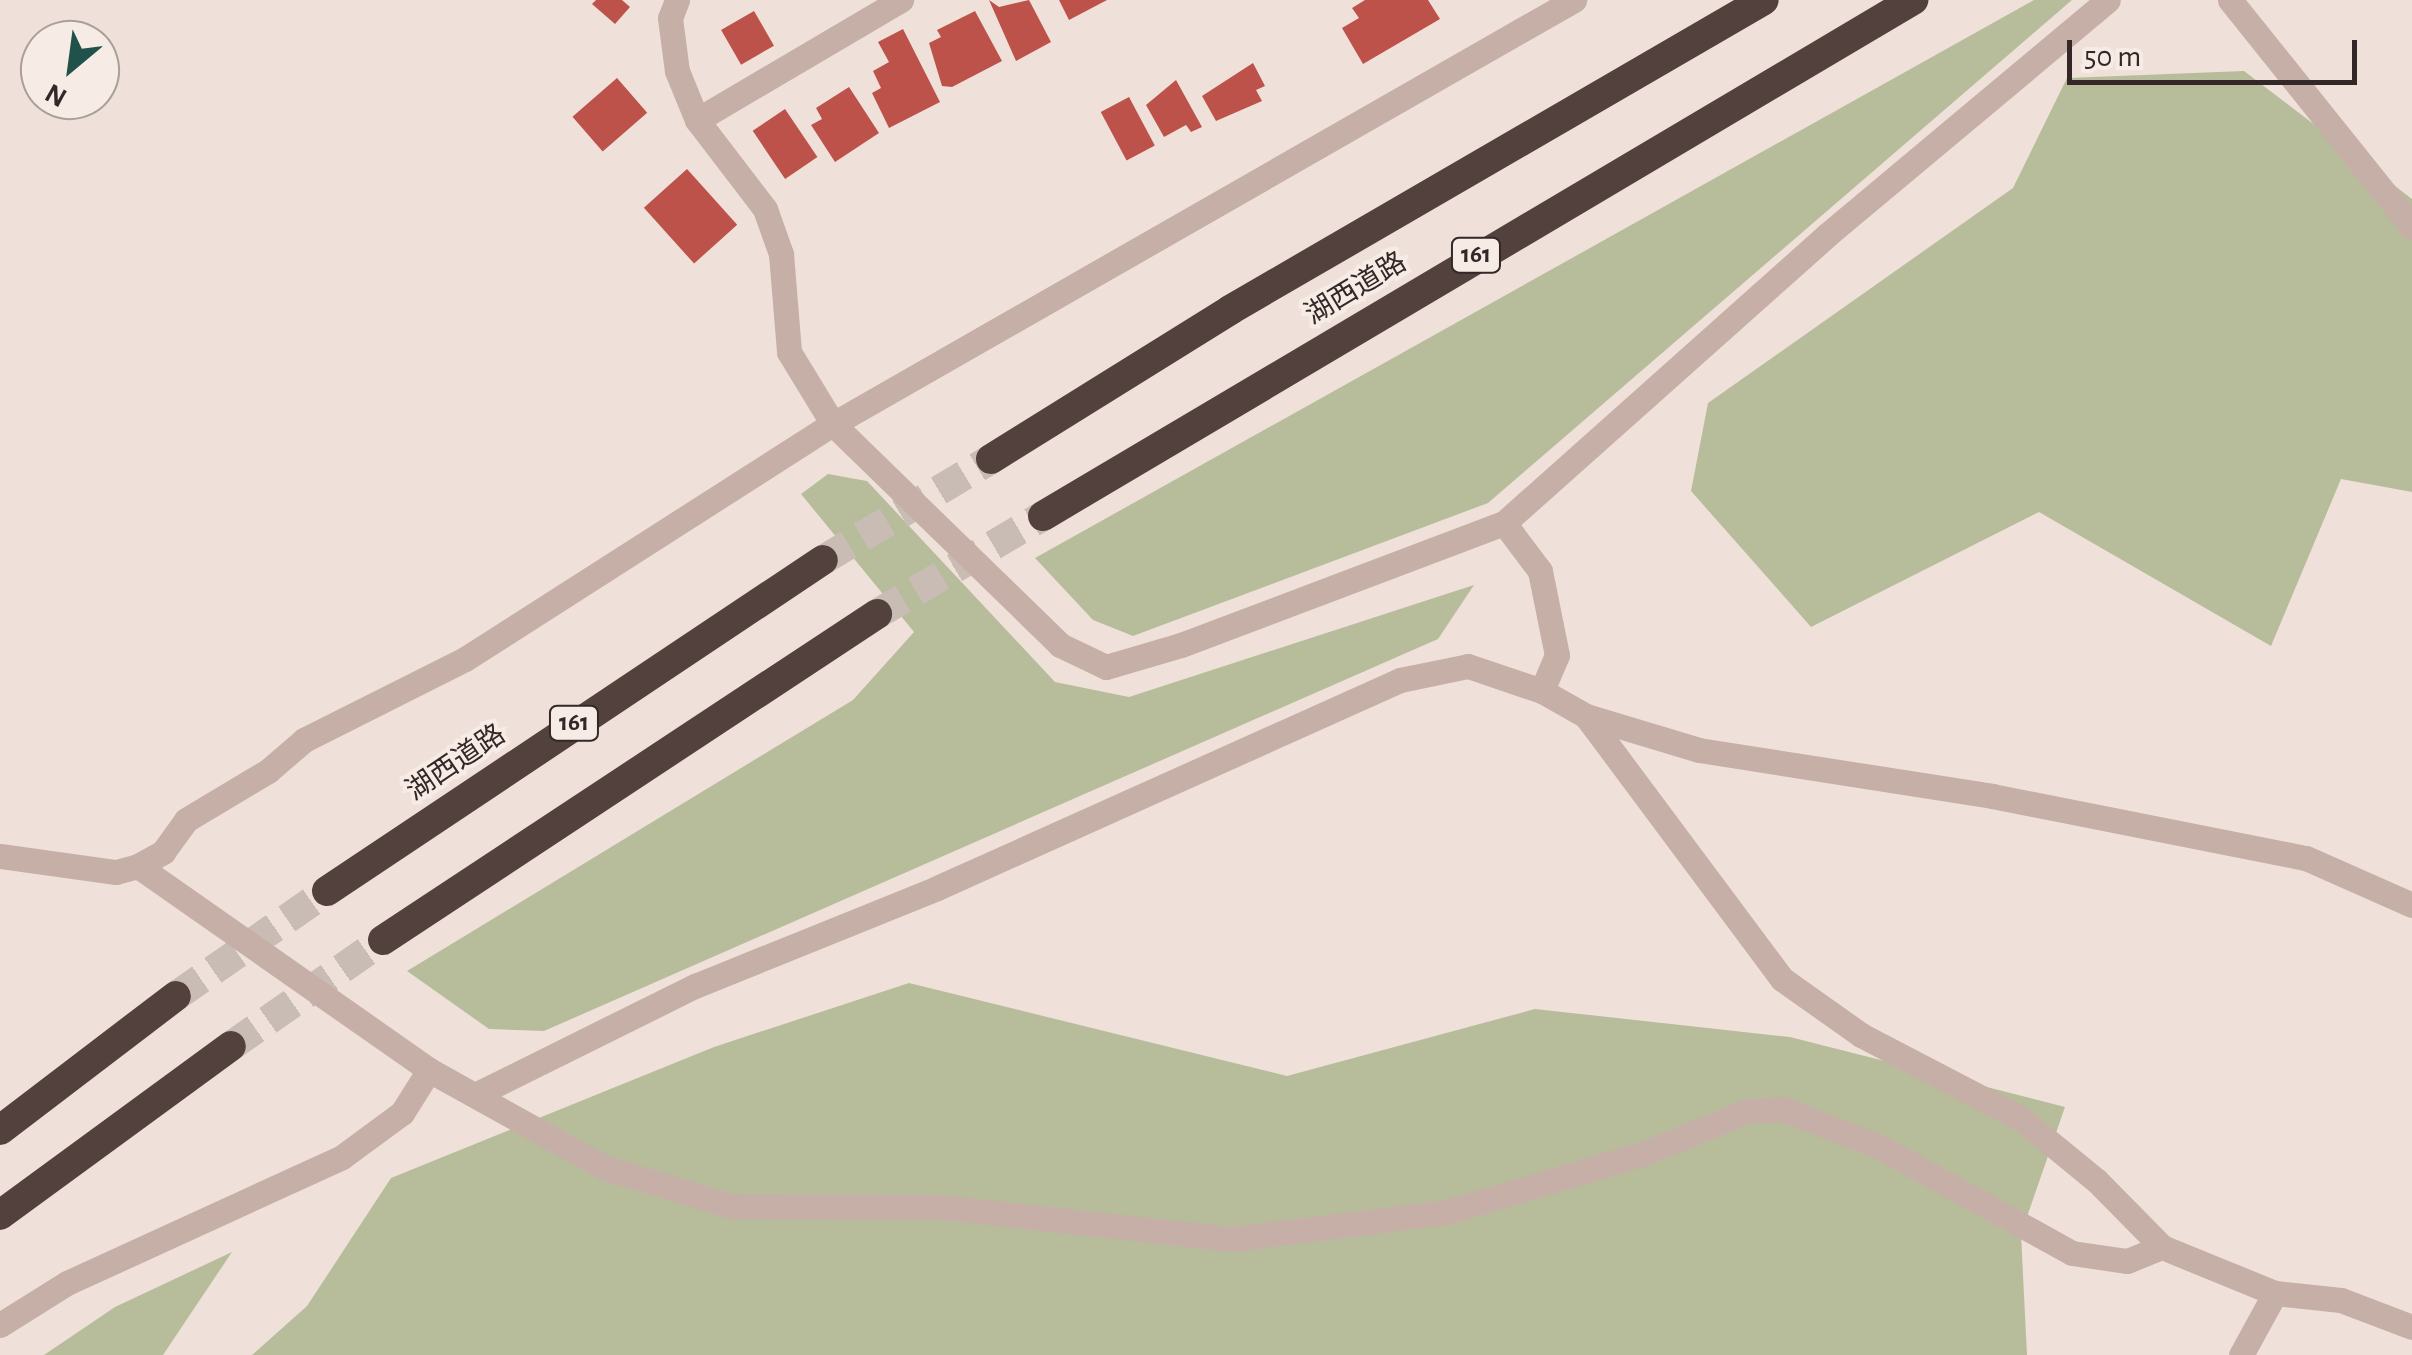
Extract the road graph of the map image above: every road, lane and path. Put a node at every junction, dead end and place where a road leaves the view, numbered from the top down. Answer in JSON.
{"nodes":[{"id":1,"x":678,"y":0,"type":"edge"},
{"id":2,"x":901,"y":0,"type":"edge"},
{"id":3,"x":1574,"y":0,"type":"edge"},
{"id":4,"x":1764,"y":0,"type":"edge"},
{"id":5,"x":1913,"y":0,"type":"edge"},
{"id":6,"x":2108,"y":0,"type":"edge"},
{"id":7,"x":2230,"y":0,"type":"edge"},
{"id":8,"x":697,"y":120,"type":"junction"},
{"id":9,"x":2412,"y":227,"type":"edge"},
{"id":10,"x":832,"y":424,"type":"junction"},
{"id":11,"x":991,"y":459,"type":"tunnel mouth"},
{"id":12,"x":1043,"y":516,"type":"tunnel mouth"},
{"id":13,"x":1504,"y":523,"type":"junction"},
{"id":14,"x":823,"y":560,"type":"tunnel mouth"},
{"id":15,"x":878,"y":614,"type":"tunnel mouth"},
{"id":16,"x":1542,"y":691,"type":"junction"},
{"id":17,"x":1586,"y":716,"type":"junction"},
{"id":18,"x":0,"y":856,"type":"edge"},
{"id":19,"x":138,"y":866,"type":"junction"},
{"id":20,"x":327,"y":891,"type":"tunnel mouth"},
{"id":21,"x":2412,"y":905,"type":"edge"},
{"id":22,"x":383,"y":940,"type":"tunnel mouth"},
{"id":23,"x":176,"y":996,"type":"tunnel mouth"},
{"id":24,"x":231,"y":1046,"type":"tunnel mouth"},
{"id":25,"x":430,"y":1070,"type":"junction"},
{"id":26,"x":474,"y":1096,"type":"junction"},
{"id":27,"x":0,"y":1130,"type":"edge"},
{"id":28,"x":0,"y":1215,"type":"edge"},
{"id":29,"x":2162,"y":1247,"type":"junction"},
{"id":30,"x":2275,"y":1293,"type":"junction"},
{"id":31,"x":0,"y":1325,"type":"edge"},
{"id":32,"x":2412,"y":1327,"type":"edge"},
{"id":33,"x":2241,"y":1355,"type":"edge"}],
"edges":[{"from":1,"to":8,"type":"street"},
{"from":2,"to":8,"type":"street"},
{"from":3,"to":10,"type":"street"},
{"from":4,"to":11,"type":"highway","name":"湖西道路"},
{"from":5,"to":12,"type":"highway","name":"湖西道路","number":"161"},
{"from":6,"to":13,"type":"street"},
{"from":7,"to":9,"type":"street"},
{"from":8,"to":10,"type":"street"},
{"from":10,"to":13,"type":"street"},
{"from":10,"to":19,"type":"street"},
{"from":13,"to":16,"type":"street"},
{"from":14,"to":20,"type":"highway","name":"湖西道路","number":"161"},
{"from":15,"to":22,"type":"highway"},
{"from":16,"to":17,"type":"street"},
{"from":16,"to":26,"type":"street"},
{"from":17,"to":21,"type":"street"},
{"from":17,"to":29,"type":"street"},
{"from":18,"to":19,"type":"street"},
{"from":19,"to":25,"type":"street"},
{"from":23,"to":27,"type":"highway"},
{"from":24,"to":28,"type":"highway"},
{"from":25,"to":26,"type":"street"},
{"from":25,"to":31,"type":"street"},
{"from":26,"to":29,"type":"street"},
{"from":29,"to":30,"type":"street"},
{"from":30,"to":32,"type":"street"},
{"from":30,"to":33,"type":"street"}]}
